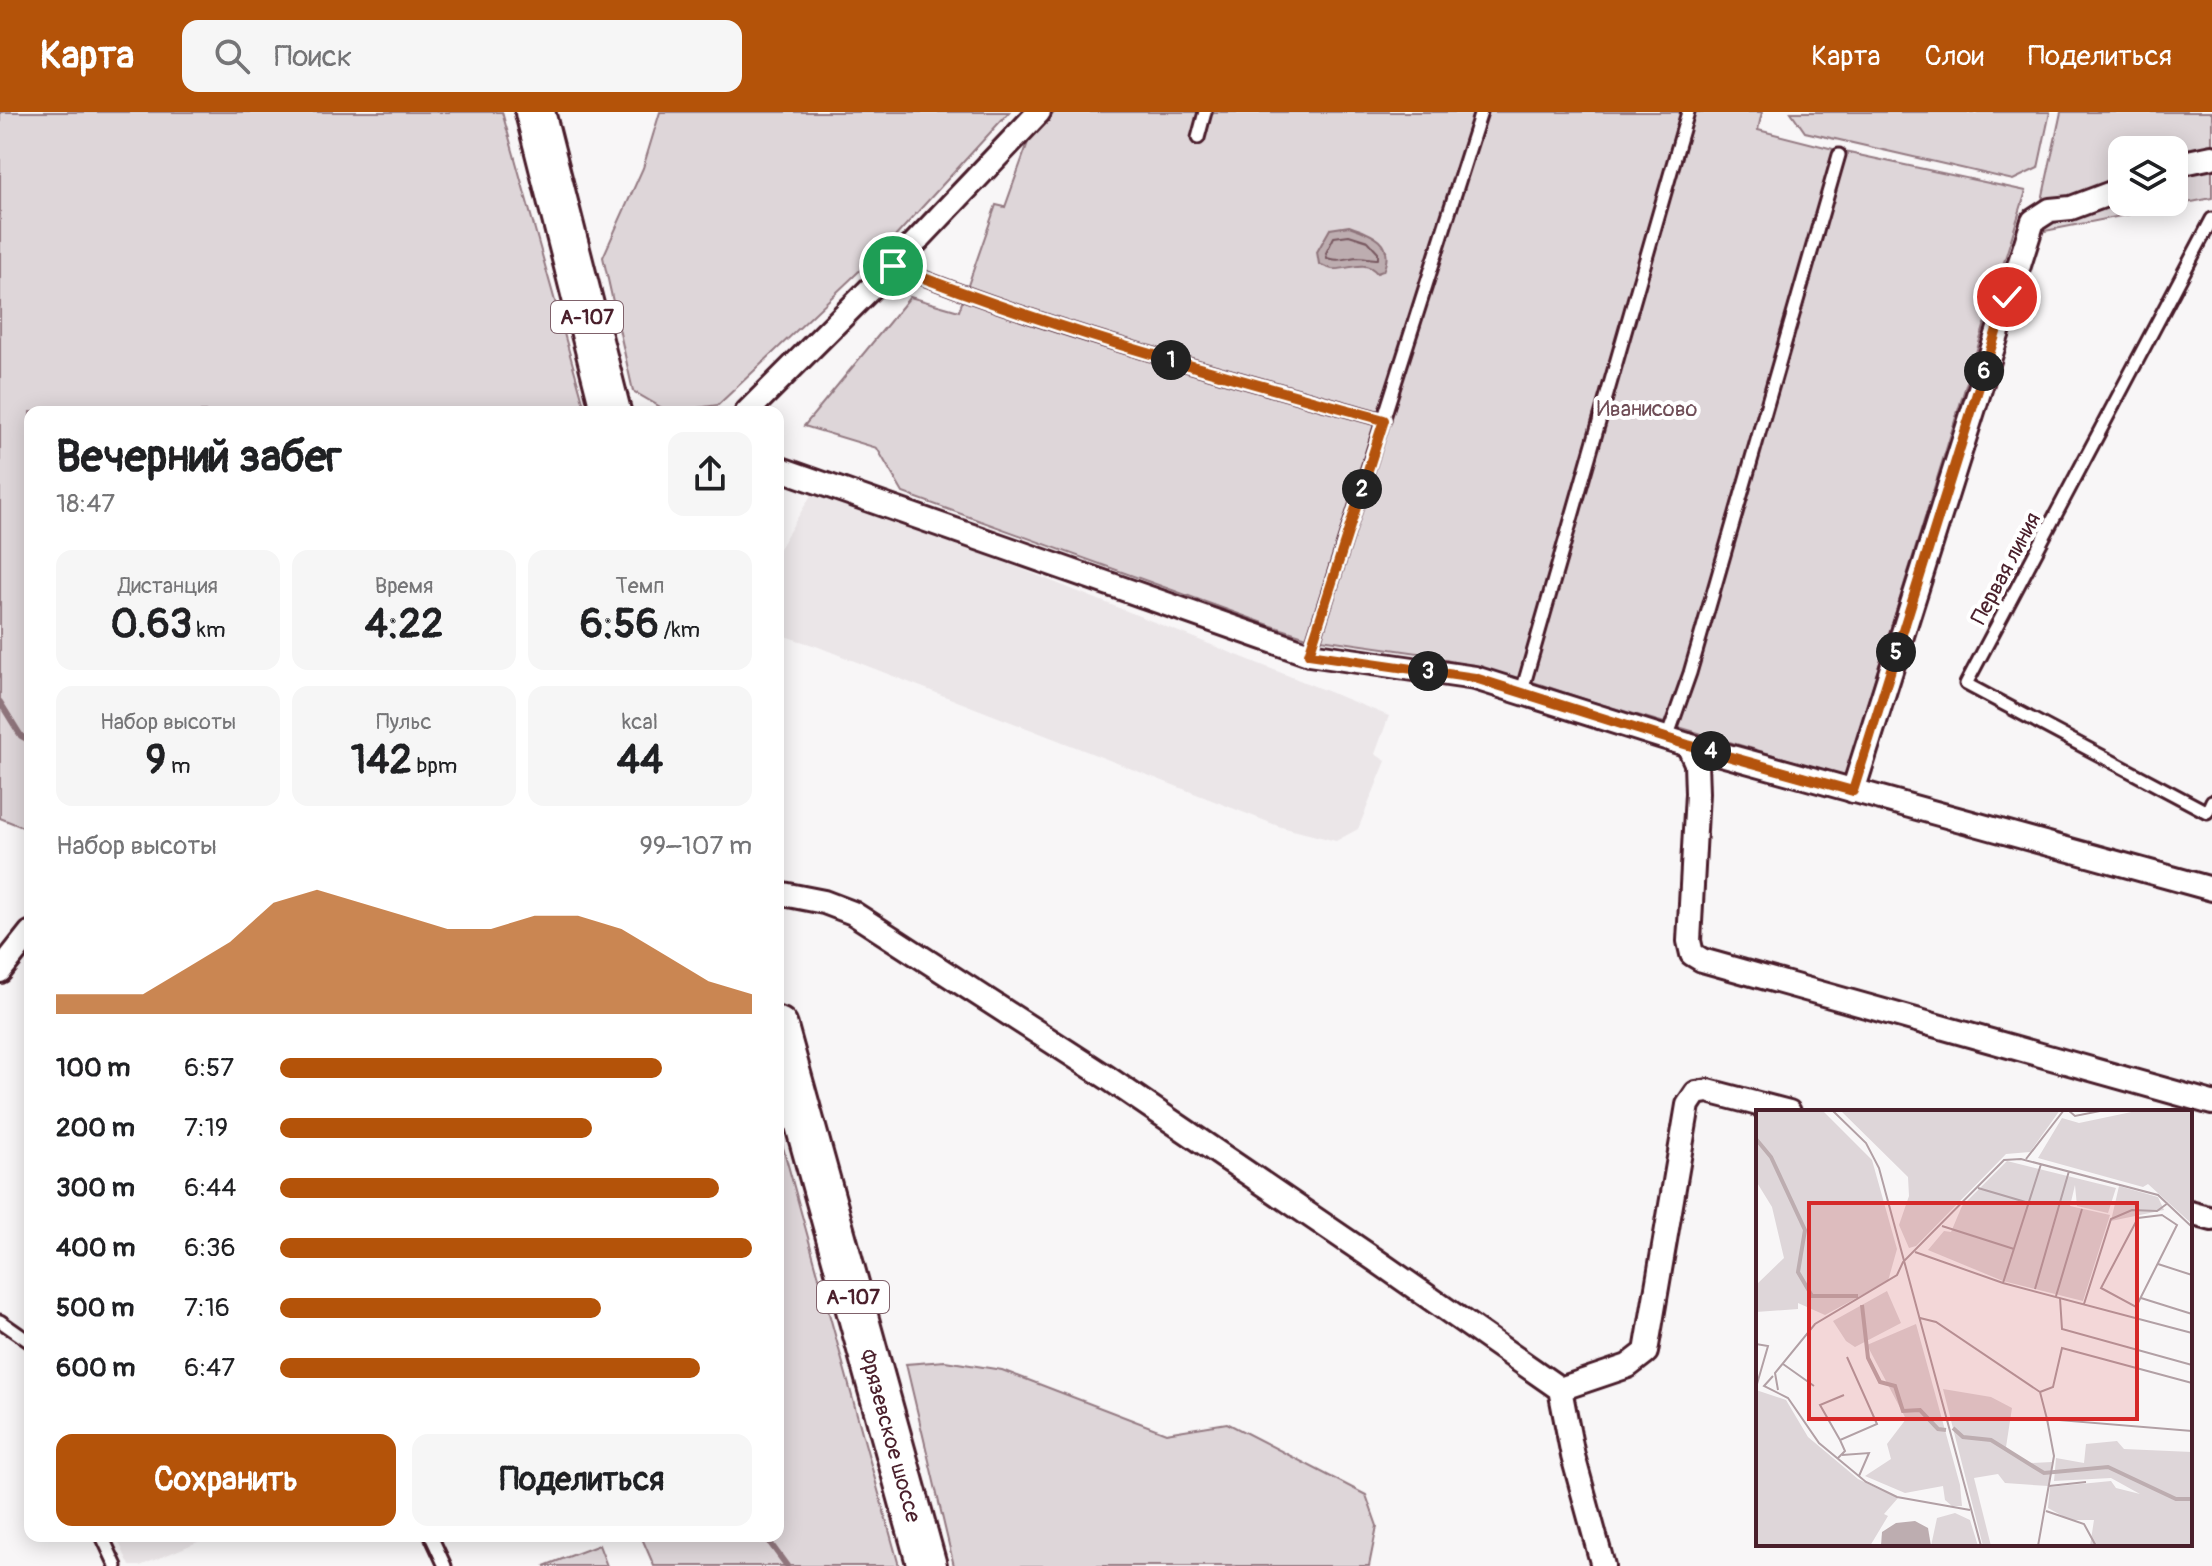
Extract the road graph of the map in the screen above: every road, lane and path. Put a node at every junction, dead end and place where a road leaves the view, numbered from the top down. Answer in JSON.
{"nodes":[{"id":1,"x":535,"y":112,"type":"edge"},
{"id":2,"x":1039,"y":112,"type":"edge"},
{"id":3,"x":1205,"y":112,"type":"edge"},
{"id":4,"x":1688,"y":112,"type":"edge"},
{"id":5,"x":1479,"y":113,"type":"edge"},
{"id":6,"x":1198,"y":138,"type":"dead end"},
{"id":7,"x":1839,"y":155,"type":"dead end"},
{"id":8,"x":2212,"y":157,"type":"edge"},
{"id":9,"x":2188,"y":162,"type":"edge"},
{"id":10,"x":2108,"y":194,"type":"edge"},
{"id":11,"x":2212,"y":219,"type":"edge"},
{"id":12,"x":893,"y":266,"type":"junction"},
{"id":13,"x":609,"y":406,"type":"edge"},
{"id":14,"x":753,"y":406,"type":"edge"},
{"id":15,"x":1384,"y":420,"type":"junction"},
{"id":16,"x":784,"y":470,"type":"edge"},
{"id":17,"x":1309,"y":654,"type":"junction"},
{"id":18,"x":1522,"y":691,"type":"junction"},
{"id":19,"x":1678,"y":742,"type":"junction"},
{"id":20,"x":1853,"y":791,"type":"junction"},
{"id":21,"x":2212,"y":801,"type":"edge"},
{"id":22,"x":2212,"y":889,"type":"edge"},
{"id":23,"x":784,"y":894,"type":"edge"},
{"id":24,"x":24,"y":941,"type":"edge"},
{"id":25,"x":0,"y":971,"type":"edge"},
{"id":26,"x":784,"y":1049,"type":"edge"},
{"id":27,"x":2212,"y":1103,"type":"edge"},
{"id":28,"x":1781,"y":1110,"type":"edge"},
{"id":29,"x":2192,"y":1214,"type":"edge"},
{"id":30,"x":2212,"y":1219,"type":"edge"},
{"id":31,"x":0,"y":1321,"type":"edge"},
{"id":32,"x":24,"y":1338,"type":"edge"},
{"id":33,"x":1560,"y":1389,"type":"junction"},
{"id":34,"x":105,"y":1542,"type":"edge"},
{"id":35,"x":434,"y":1542,"type":"edge"},
{"id":36,"x":116,"y":1566,"type":"edge"},
{"id":37,"x":445,"y":1566,"type":"edge"},
{"id":38,"x":927,"y":1566,"type":"edge"},
{"id":39,"x":1603,"y":1566,"type":"edge"}],
"edges":[{"from":1,"to":13,"type":"highway","number":"А-107"},
{"from":2,"to":12,"type":"street"},
{"from":3,"to":6,"type":"lane"},
{"from":4,"to":18,"type":"lane"},
{"from":5,"to":15,"type":"lane"},
{"from":7,"to":19,"type":"lane"},
{"from":8,"to":9,"type":"street"},
{"from":10,"to":20,"type":"street"},
{"from":11,"to":21,"type":"lane","name":"Первая линия"},
{"from":12,"to":14,"type":"street"},
{"from":12,"to":15,"type":"lane"},
{"from":15,"to":17,"type":"lane"},
{"from":16,"to":17,"type":"street"},
{"from":17,"to":18,"type":"street"},
{"from":18,"to":19,"type":"street"},
{"from":19,"to":20,"type":"street"},
{"from":19,"to":27,"type":"street"},
{"from":20,"to":22,"type":"street"},
{"from":23,"to":33,"type":"street"},
{"from":24,"to":25,"type":"street"},
{"from":26,"to":38,"type":"highway","name":"Фрязевское шоссе","number":"А-107"},
{"from":28,"to":33,"type":"street"},
{"from":29,"to":30,"type":"street"},
{"from":31,"to":32,"type":"lane"},
{"from":33,"to":39,"type":"street"},
{"from":34,"to":36,"type":"lane"},
{"from":35,"to":37,"type":"lane"}]}
